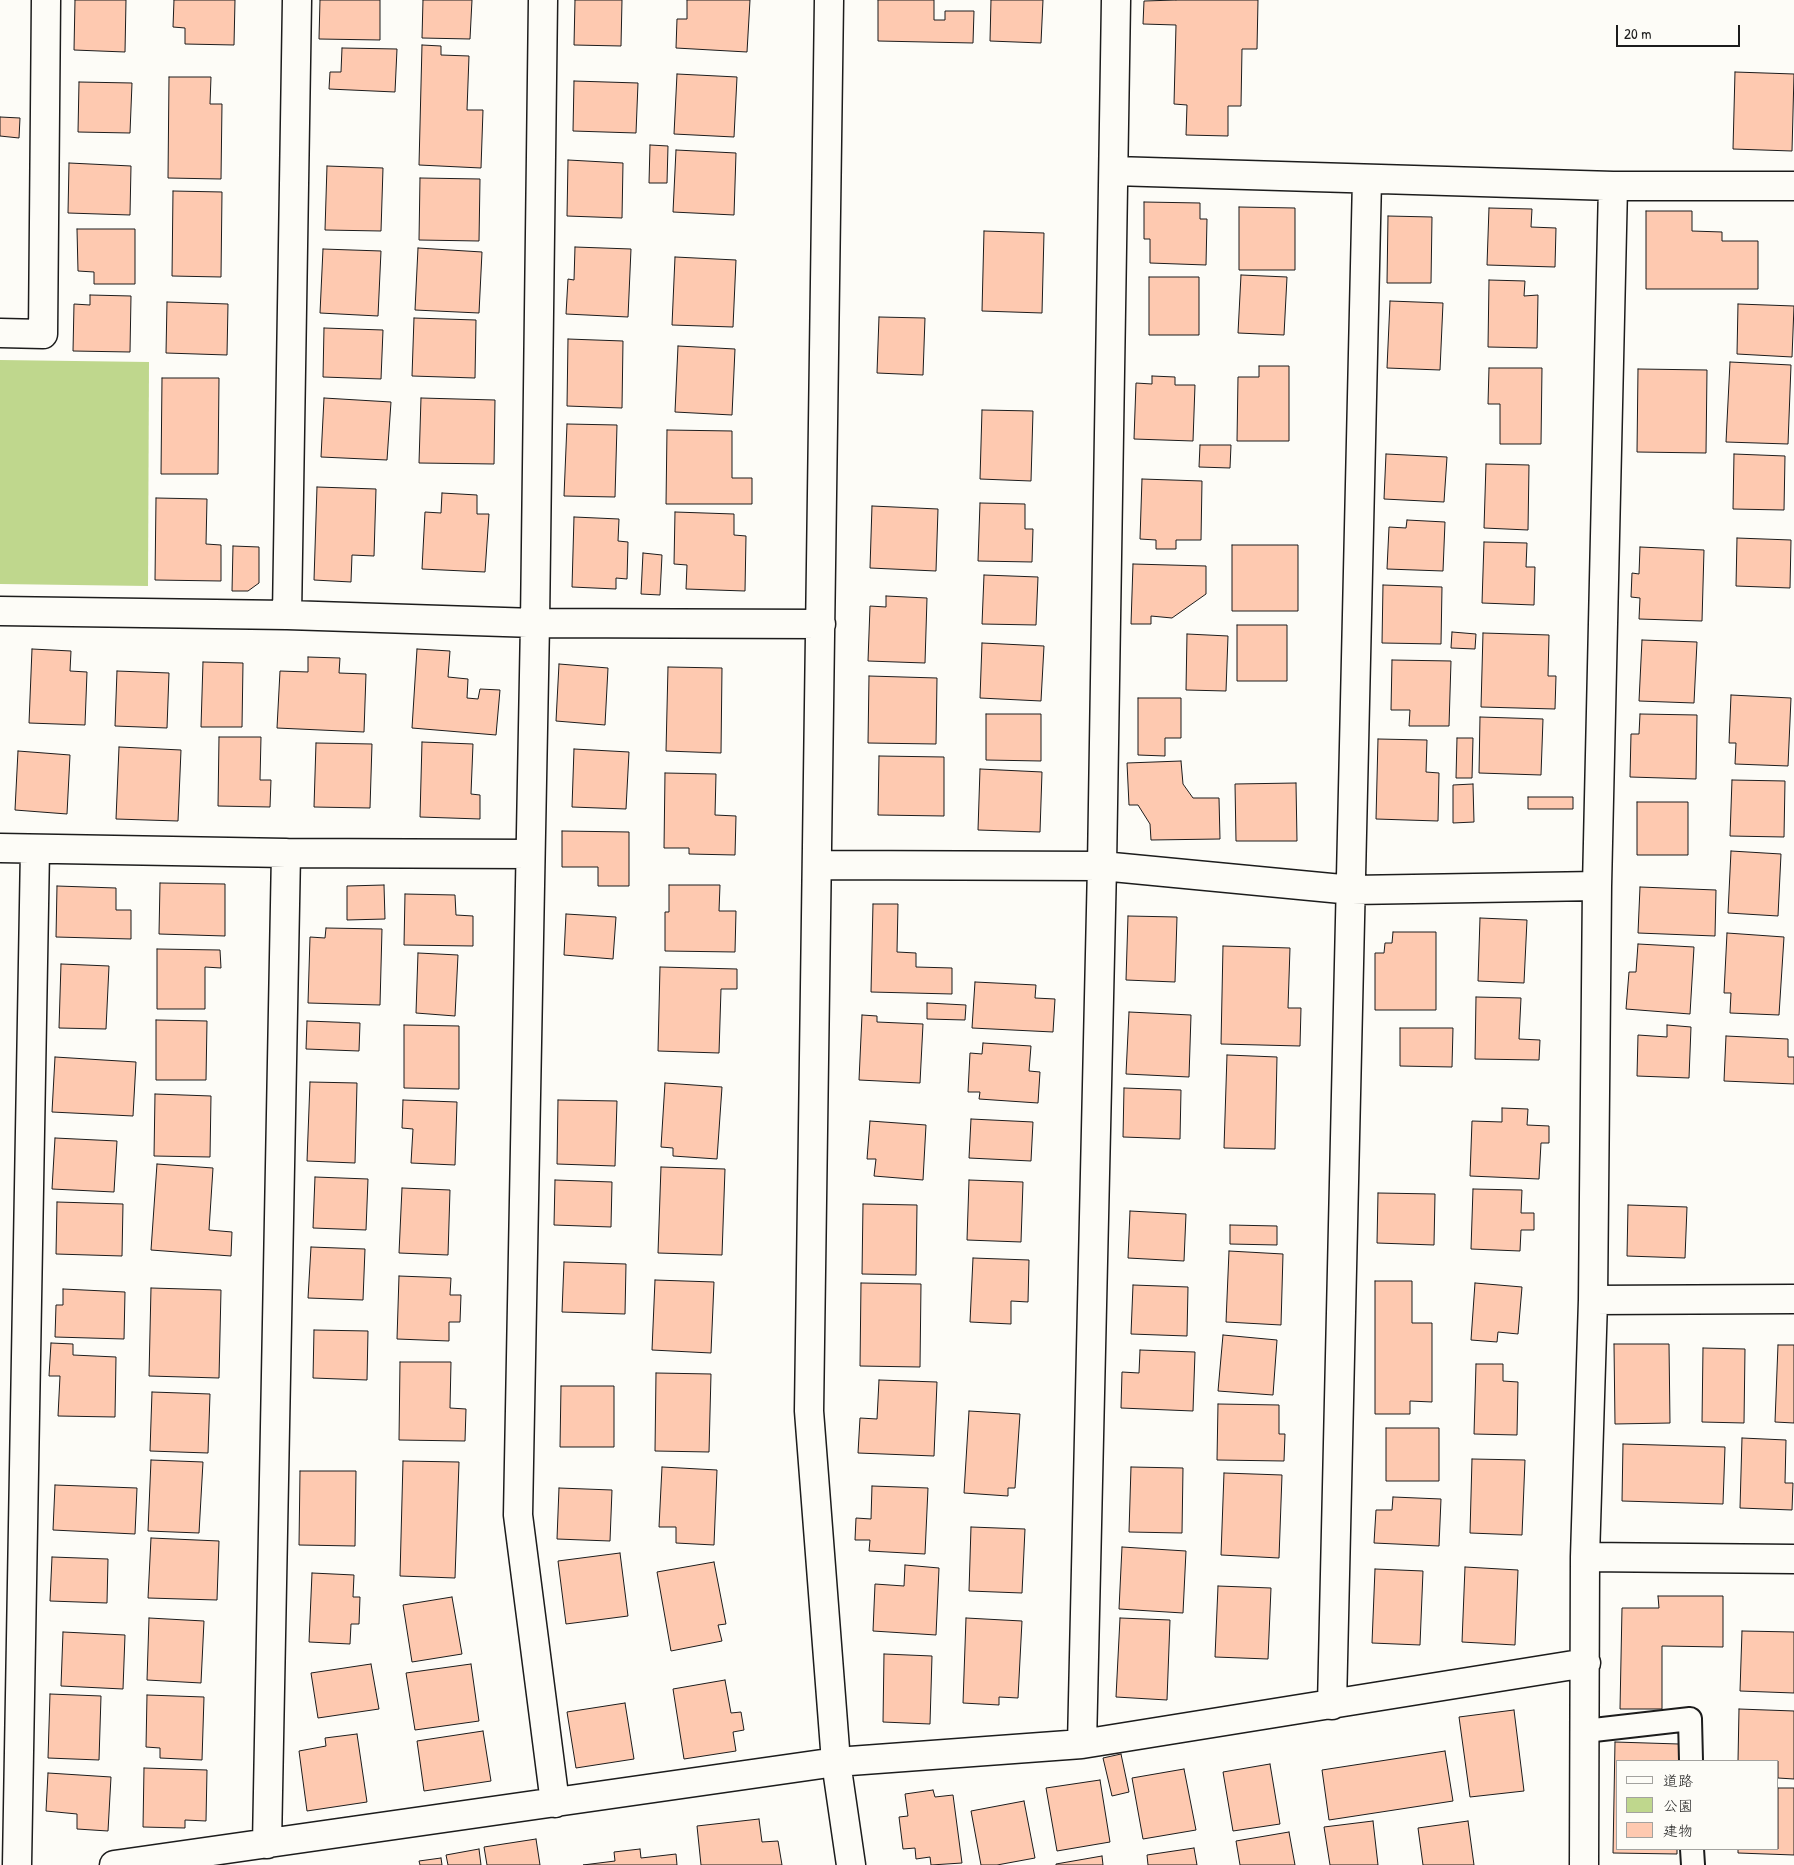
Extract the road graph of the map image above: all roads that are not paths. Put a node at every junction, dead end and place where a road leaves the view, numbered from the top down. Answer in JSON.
{"nodes":[{"id":1,"x":46,"y":0,"type":"edge"},
{"id":2,"x":297,"y":0,"type":"edge"},
{"id":3,"x":543,"y":0,"type":"edge"},
{"id":4,"x":829,"y":0,"type":"edge"},
{"id":5,"x":1116,"y":0,"type":"edge"},
{"id":6,"x":1114,"y":171,"type":"junction"},
{"id":7,"x":1367,"y":179,"type":"junction"},
{"id":8,"x":1613,"y":186,"type":"junction"},
{"id":9,"x":1794,"y":186,"type":"edge"},
{"id":10,"x":0,"y":333,"type":"edge"},
{"id":11,"x":0,"y":611,"type":"edge"},
{"id":12,"x":287,"y":615,"type":"junction"},
{"id":13,"x":534,"y":622,"type":"junction"},
{"id":14,"x":821,"y":624,"type":"junction"},
{"id":15,"x":0,"y":848,"type":"edge"},
{"id":16,"x":35,"y":849,"type":"junction"},
{"id":17,"x":286,"y":853,"type":"junction"},
{"id":18,"x":530,"y":854,"type":"junction"},
{"id":19,"x":817,"y":865,"type":"junction"},
{"id":20,"x":1102,"y":866,"type":"junction"},
{"id":21,"x":1597,"y":886,"type":"junction"},
{"id":22,"x":1352,"y":890,"type":"junction"},
{"id":23,"x":1794,"y":1299,"type":"edge"},
{"id":24,"x":1593,"y":1300,"type":"junction"},
{"id":25,"x":1585,"y":1557,"type":"junction"},
{"id":26,"x":1794,"y":1559,"type":"edge"},
{"id":27,"x":1586,"y":1663,"type":"junction"},
{"id":28,"x":1332,"y":1705,"type":"junction"},
{"id":29,"x":1585,"y":1731,"type":"junction"},
{"id":30,"x":1082,"y":1744,"type":"junction"},
{"id":31,"x":1691,"y":1760,"type":"edge"},
{"id":32,"x":836,"y":1762,"type":"junction"},
{"id":33,"x":555,"y":1803,"type":"junction"},
{"id":34,"x":267,"y":1844,"type":"junction"},
{"id":35,"x":1692,"y":1850,"type":"edge"},
{"id":36,"x":17,"y":1865,"type":"edge"},
{"id":37,"x":114,"y":1865,"type":"edge"},
{"id":38,"x":851,"y":1865,"type":"edge"},
{"id":39,"x":1584,"y":1865,"type":"edge"},
{"id":40,"x":1693,"y":1865,"type":"edge"}],
"edges":[{"from":1,"to":10,"type":"street"},
{"from":2,"to":12,"type":"street"},
{"from":3,"to":13,"type":"street"},
{"from":4,"to":14,"type":"street"},
{"from":5,"to":6,"type":"street"},
{"from":6,"to":7,"type":"street"},
{"from":6,"to":20,"type":"street"},
{"from":7,"to":8,"type":"street"},
{"from":7,"to":22,"type":"street"},
{"from":8,"to":9,"type":"street"},
{"from":8,"to":21,"type":"street"},
{"from":11,"to":12,"type":"street"},
{"from":12,"to":13,"type":"street"},
{"from":13,"to":14,"type":"street"},
{"from":13,"to":18,"type":"street"},
{"from":14,"to":19,"type":"street"},
{"from":15,"to":16,"type":"street"},
{"from":16,"to":17,"type":"street"},
{"from":16,"to":36,"type":"street"},
{"from":17,"to":18,"type":"street"},
{"from":17,"to":34,"type":"street"},
{"from":18,"to":33,"type":"street"},
{"from":19,"to":20,"type":"street"},
{"from":19,"to":32,"type":"street"},
{"from":20,"to":22,"type":"street"},
{"from":20,"to":30,"type":"street"},
{"from":21,"to":22,"type":"street"},
{"from":21,"to":24,"type":"street"},
{"from":22,"to":28,"type":"street"},
{"from":23,"to":24,"type":"street"},
{"from":24,"to":25,"type":"street"},
{"from":25,"to":26,"type":"street"},
{"from":25,"to":27,"type":"street"},
{"from":27,"to":28,"type":"street"},
{"from":27,"to":29,"type":"street"},
{"from":28,"to":30,"type":"street"},
{"from":29,"to":31,"type":"lane"},
{"from":29,"to":39,"type":"street"},
{"from":30,"to":32,"type":"street"},
{"from":32,"to":33,"type":"street"},
{"from":32,"to":38,"type":"street"},
{"from":33,"to":34,"type":"street"},
{"from":34,"to":37,"type":"street"},
{"from":35,"to":40,"type":"lane"}]}
